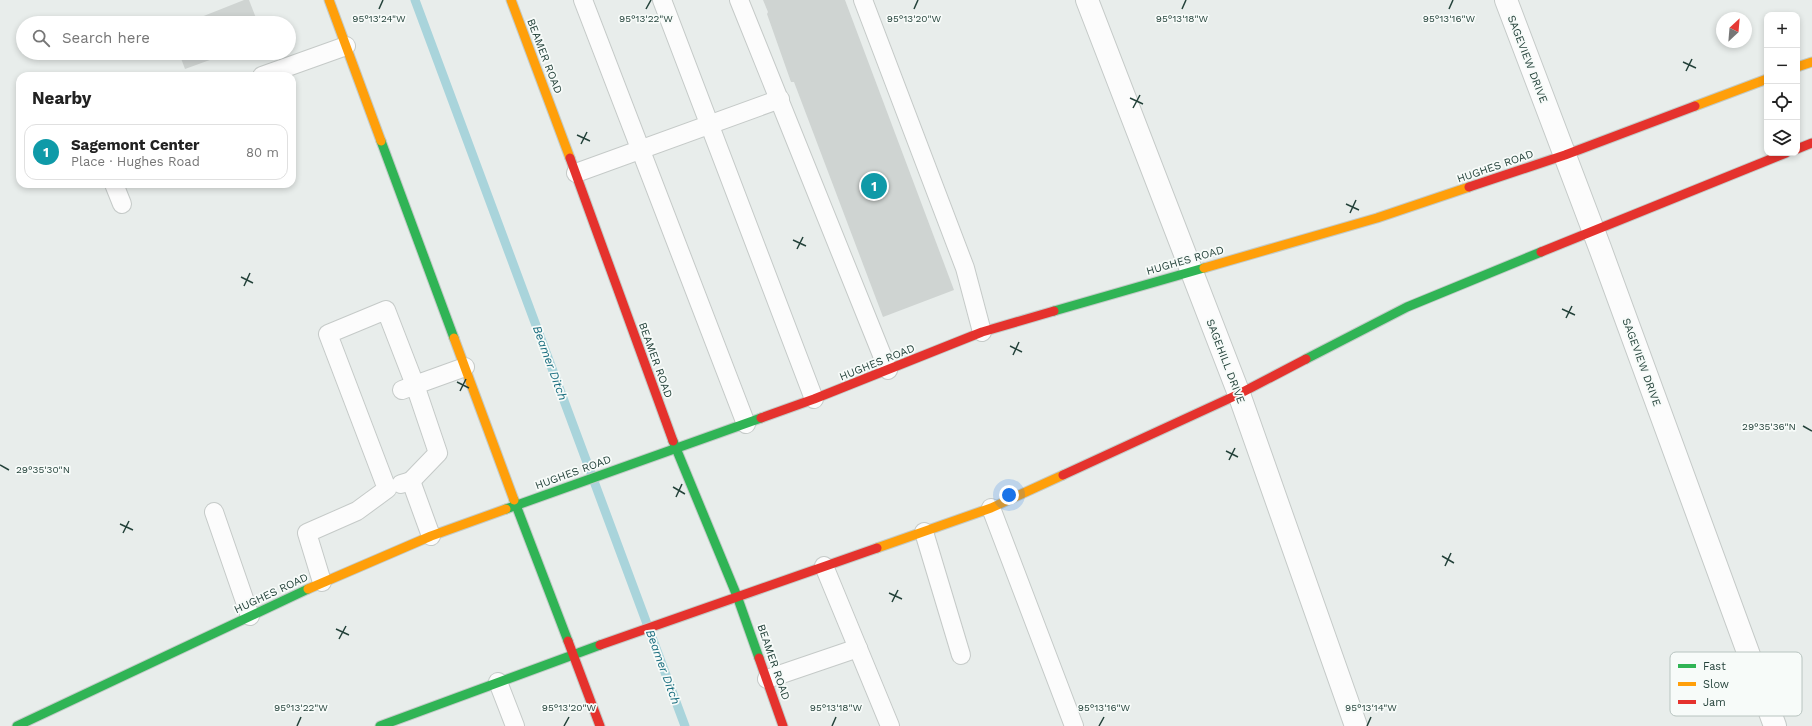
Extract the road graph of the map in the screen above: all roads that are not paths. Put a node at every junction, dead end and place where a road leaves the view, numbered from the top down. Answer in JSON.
{"nodes":[{"id":1,"x":329,"y":0,"type":"edge"},
{"id":2,"x":511,"y":0,"type":"edge"},
{"id":3,"x":583,"y":0,"type":"edge"},
{"id":4,"x":662,"y":0,"type":"edge"},
{"id":5,"x":739,"y":0,"type":"edge"},
{"id":6,"x":863,"y":0,"type":"edge"},
{"id":7,"x":1088,"y":0,"type":"edge"},
{"id":8,"x":1506,"y":0,"type":"edge"},
{"id":9,"x":346,"y":46,"type":"junction"},
{"id":10,"x":1812,"y":62,"type":"edge"},
{"id":11,"x":1800,"y":66,"type":"edge"},
{"id":12,"x":273,"y":72,"type":"edge"},
{"id":13,"x":1764,"y":80,"type":"edge"},
{"id":14,"x":780,"y":99,"type":"junction"},
{"id":15,"x":710,"y":125,"type":"junction"},
{"id":16,"x":1812,"y":143,"type":"edge"},
{"id":17,"x":1800,"y":148,"type":"edge"},
{"id":18,"x":640,"y":149,"type":"junction"},
{"id":19,"x":1565,"y":155,"type":"junction"},
{"id":20,"x":1778,"y":156,"type":"edge"},
{"id":21,"x":576,"y":173,"type":"junction"},
{"id":22,"x":116,"y":188,"type":"edge"},
{"id":23,"x":122,"y":204,"type":"dead end"},
{"id":24,"x":1593,"y":230,"type":"junction"},
{"id":25,"x":1190,"y":271,"type":"junction"},
{"id":26,"x":982,"y":332,"type":"junction"},
{"id":27,"x":465,"y":367,"type":"junction"},
{"id":28,"x":888,"y":370,"type":"junction"},
{"id":29,"x":409,"y":388,"type":"junction"},
{"id":30,"x":1239,"y":394,"type":"junction"},
{"id":31,"x":814,"y":400,"type":"junction"},
{"id":32,"x":746,"y":424,"type":"junction"},
{"id":33,"x":676,"y":449,"type":"junction"},
{"id":34,"x":411,"y":480,"type":"junction"},
{"id":35,"x":387,"y":489,"type":"junction"},
{"id":36,"x":516,"y":506,"type":"junction"},
{"id":37,"x":991,"y":508,"type":"junction"},
{"id":38,"x":214,"y":512,"type":"dead end"},
{"id":39,"x":924,"y":532,"type":"junction"},
{"id":40,"x":431,"y":536,"type":"junction"},
{"id":41,"x":824,"y":566,"type":"junction"},
{"id":42,"x":322,"y":582,"type":"junction"},
{"id":43,"x":737,"y":596,"type":"junction"},
{"id":44,"x":250,"y":616,"type":"junction"},
{"id":45,"x":858,"y":648,"type":"junction"},
{"id":46,"x":1748,"y":652,"type":"edge"},
{"id":47,"x":573,"y":654,"type":"junction"},
{"id":48,"x":960,"y":655,"type":"dead end"},
{"id":49,"x":767,"y":679,"type":"junction"},
{"id":50,"x":498,"y":682,"type":"junction"},
{"id":51,"x":1771,"y":716,"type":"edge"},
{"id":52,"x":17,"y":726,"type":"edge"},
{"id":53,"x":380,"y":726,"type":"edge"},
{"id":54,"x":515,"y":726,"type":"edge"},
{"id":55,"x":600,"y":726,"type":"edge"},
{"id":56,"x":783,"y":726,"type":"edge"},
{"id":57,"x":890,"y":726,"type":"edge"},
{"id":58,"x":1074,"y":726,"type":"edge"},
{"id":59,"x":1356,"y":726,"type":"edge"},
{"id":60,"x":1775,"y":726,"type":"edge"}],
"edges":[{"from":1,"to":9,"type":"main road"},
{"from":2,"to":21,"type":"main road","name":"BEAMER ROAD"},
{"from":3,"to":18,"type":"lane"},
{"from":4,"to":15,"type":"lane"},
{"from":5,"to":14,"type":"lane"},
{"from":6,"to":26,"type":"lane"},
{"from":7,"to":25,"type":"street","name":"SAGEHILL DRIVE"},
{"from":8,"to":19,"type":"street","name":"SAGEVIEW DRIVE"},
{"from":9,"to":12,"type":"lane"},
{"from":9,"to":27,"type":"main road"},
{"from":10,"to":11,"type":"main road"},
{"from":13,"to":19,"type":"main road","name":"HUGHES ROAD"},
{"from":14,"to":15,"type":"lane"},
{"from":14,"to":28,"type":"lane"},
{"from":15,"to":18,"type":"lane"},
{"from":15,"to":31,"type":"lane"},
{"from":16,"to":17,"type":"main road"},
{"from":18,"to":21,"type":"lane"},
{"from":18,"to":32,"type":"lane"},
{"from":19,"to":24,"type":"street","name":"SAGEVIEW DRIVE"},
{"from":19,"to":25,"type":"main road","name":"HUGHES ROAD"},
{"from":20,"to":24,"type":"main road"},
{"from":21,"to":33,"type":"main road","name":"BEAMER ROAD"},
{"from":22,"to":23,"type":"lane"},
{"from":24,"to":30,"type":"main road"},
{"from":24,"to":46,"type":"street","name":"SAGEVIEW DRIVE"},
{"from":25,"to":26,"type":"main road","name":"HUGHES ROAD"},
{"from":25,"to":30,"type":"street","name":"SAGEHILL DRIVE"},
{"from":26,"to":28,"type":"main road","name":"HUGHES ROAD"},
{"from":27,"to":29,"type":"lane"},
{"from":27,"to":36,"type":"main road"},
{"from":28,"to":31,"type":"main road","name":"HUGHES ROAD"},
{"from":29,"to":34,"type":"lane"},
{"from":29,"to":35,"type":"lane"},
{"from":30,"to":37,"type":"main road"},
{"from":30,"to":59,"type":"street","name":"SAGEHILL DRIVE"},
{"from":31,"to":32,"type":"main road","name":"HUGHES ROAD"},
{"from":32,"to":33,"type":"main road","name":"HUGHES ROAD"},
{"from":33,"to":36,"type":"main road","name":"HUGHES ROAD"},
{"from":33,"to":43,"type":"main road","name":"BEAMER ROAD"},
{"from":34,"to":35,"type":"lane"},
{"from":34,"to":40,"type":"lane"},
{"from":35,"to":42,"type":"lane"},
{"from":36,"to":40,"type":"main road","name":"HUGHES ROAD"},
{"from":36,"to":47,"type":"main road"},
{"from":37,"to":39,"type":"main road"},
{"from":37,"to":58,"type":"lane"},
{"from":38,"to":44,"type":"lane"},
{"from":39,"to":41,"type":"main road"},
{"from":39,"to":48,"type":"lane"},
{"from":40,"to":42,"type":"main road","name":"HUGHES ROAD"},
{"from":41,"to":43,"type":"main road"},
{"from":41,"to":45,"type":"lane"},
{"from":42,"to":44,"type":"main road","name":"HUGHES ROAD"},
{"from":43,"to":47,"type":"main road"},
{"from":43,"to":49,"type":"main road","name":"BEAMER ROAD"},
{"from":44,"to":52,"type":"main road","name":"HUGHES ROAD"},
{"from":45,"to":49,"type":"lane"},
{"from":45,"to":57,"type":"lane"},
{"from":47,"to":50,"type":"main road"},
{"from":47,"to":55,"type":"main road"},
{"from":49,"to":56,"type":"main road","name":"BEAMER ROAD"},
{"from":50,"to":53,"type":"main road"},
{"from":50,"to":54,"type":"lane"},
{"from":51,"to":60,"type":"street","name":"SAGEVIEW DRIVE"}]}
